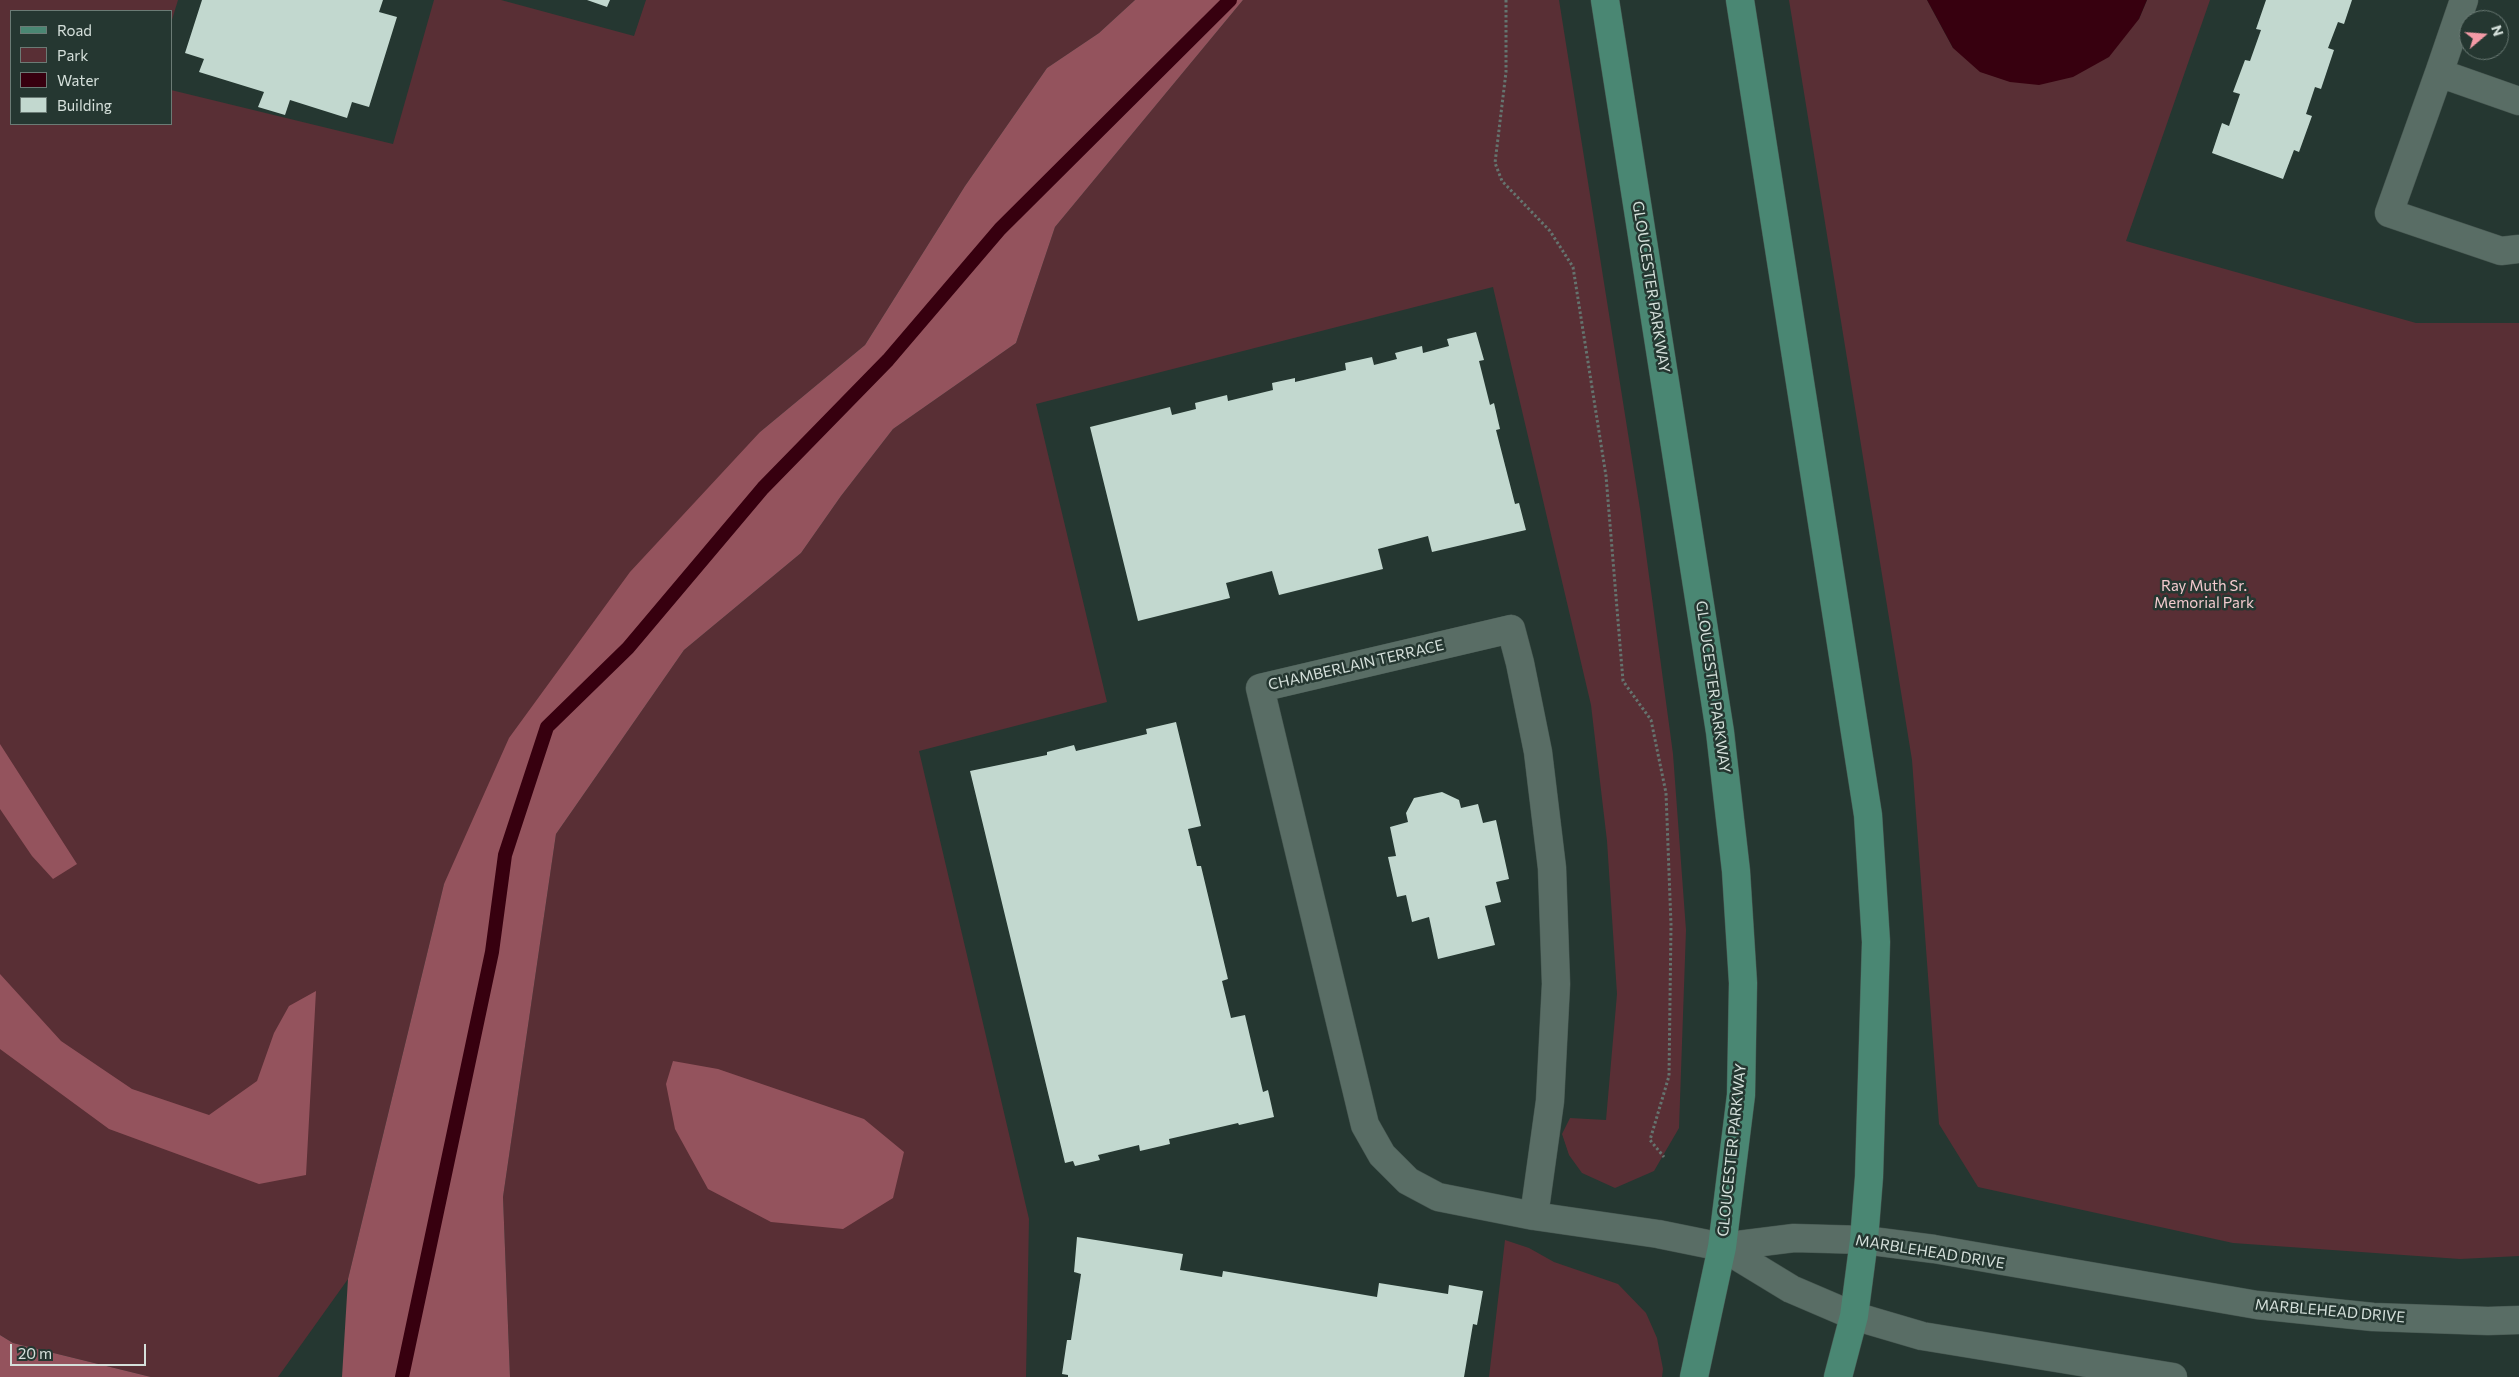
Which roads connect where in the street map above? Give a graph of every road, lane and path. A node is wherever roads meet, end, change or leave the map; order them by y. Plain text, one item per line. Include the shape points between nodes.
1 (1506, 0) edge
2 (1605, 0) edge
3 (1740, 0) edge
4 (2464, 0) edge
5 (2439, 73) junction
6 (2519, 101) edge
7 (2519, 249) edge
8 (1664, 1157) dead end
9 (1534, 1216) junction
10 (1864, 1240) junction
11 (1722, 1247) junction
12 (1854, 1316) junction
13 (2519, 1320) edge
14 (1694, 1377) edge
15 (1838, 1377) edge
16 (2173, 1377) edge

1 - 8 path via 1506,72 1495,163 1502,181 1550,231 1573,268 1606,476 1623,680 1651,720 1666,792 1671,925 1669,1076 1650,1140
2 - 11 main road, GLOUCESTER PARKWAY via 1717,712 1736,871 1743,983 1741,1095
3 - 10 main road via 1868,815 1876,942 1873,1081
4 - 5 street
5 - 6 street
5 - 7 street via 2389,213 2501,250
9 - 9 street, CHAMBERLAIN TERRACE via 1550,1100 1556,984 1552,878 1538,752 1511,628 1260,688 1365,1125 1382,1155 1408,1181 1438,1197
9 - 11 street, CHAMBERLAIN TERRACE
10 - 11 street, MARBLEHEAD DRIVE via 1794,1238
10 - 12 main road
10 - 13 street, MARBLEHEAD DRIVE via 2257,1305 2373,1317
11 - 12 street via 1791,1289
11 - 14 main road, GLOUCESTER PARKWAY
12 - 15 main road
12 - 16 street via 1922,1336

